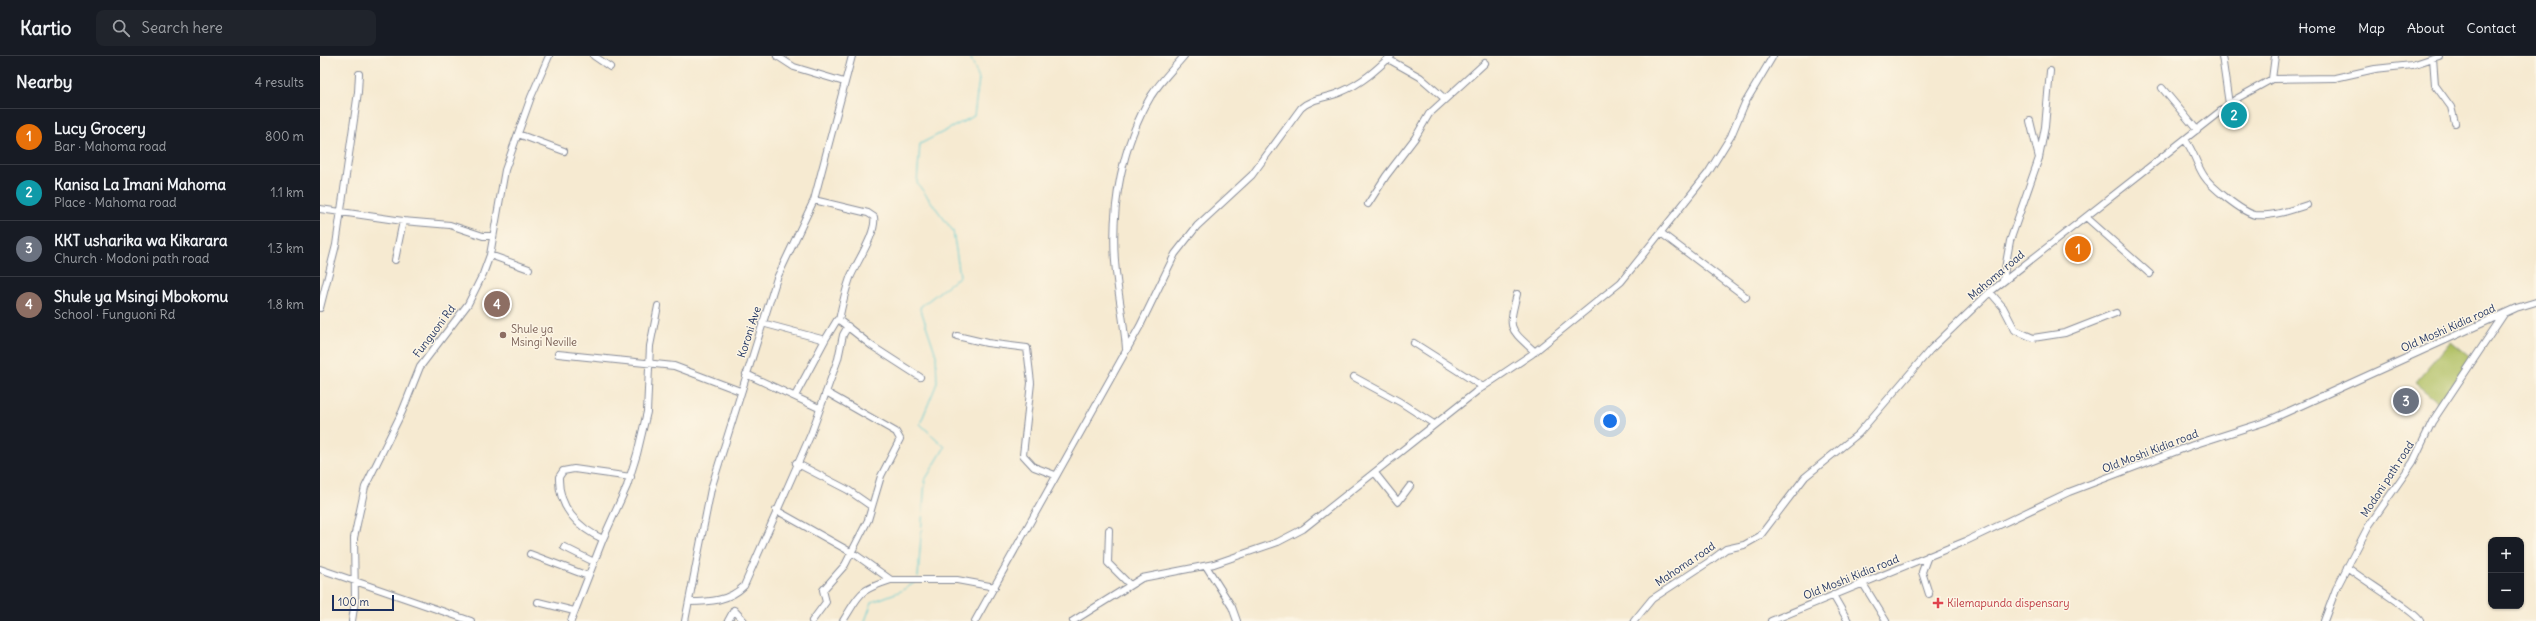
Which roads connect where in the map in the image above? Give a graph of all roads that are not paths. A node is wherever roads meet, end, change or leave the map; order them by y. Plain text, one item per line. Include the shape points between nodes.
1 (549, 56) edge
2 (594, 56) edge
3 (777, 56) edge
4 (852, 56) edge
5 (1184, 56) edge
6 (1772, 56) edge
7 (2222, 56) edge
8 (2275, 56) edge
9 (1390, 57) edge
10 (2436, 57) edge
11 (1485, 63) dead end
12 (610, 67) dead end
13 (2050, 71) dead end
14 (359, 74) dead end
15 (2272, 79) junction
16 (844, 82) junction
17 (2162, 88) dead end
18 (1444, 98) junction
19 (2229, 104) junction
20 (2030, 121) dead end
21 (2455, 123) dead end
22 (2197, 130) junction
23 (518, 134) junction
24 (2186, 140) junction
25 (564, 151) dead end
26 (2040, 158) junction
27 (814, 200) junction
28 (1368, 204) dead end
29 (2307, 205) dead end
30 (320, 209) edge
31 (341, 211) junction
32 (2086, 217) junction
33 (404, 221) junction
34 (1661, 234) junction
35 (492, 236) junction
36 (490, 254) junction
37 (395, 260) dead end
38 (529, 269) dead end
39 (2150, 274) dead end
40 (2003, 280) junction
41 (1990, 292) junction
42 (1517, 294) dead end
43 (321, 297) edge
44 (1746, 297) dead end
45 (2535, 301) edge
46 (658, 306) dead end
47 (320, 308) edge
48 (2116, 313) dead end
49 (2504, 314) junction
50 (839, 320) junction
51 (762, 323) junction
52 (848, 326) junction
53 (957, 336) dead end
54 (825, 340) junction
55 (1414, 343) dead end
56 (1126, 349) junction
57 (1535, 352) junction
58 (558, 354) dead end
59 (649, 363) junction
60 (746, 374) junction
61 (920, 377) dead end
62 (1354, 378) dead end
63 (1483, 386) junction
64 (740, 391) junction
65 (826, 392) junction
66 (795, 396) junction
67 (819, 408) junction
68 (1434, 424) junction
69 (796, 463) junction
70 (1375, 473) junction
71 (1055, 475) junction
72 (631, 476) junction
73 (1410, 486) dead end
74 (871, 506) junction
75 (776, 510) junction
76 (1109, 530) dead end
77 (603, 538) junction
78 (564, 547) dead end
79 (851, 552) junction
80 (530, 554) dead end
81 (1928, 556) junction
82 (594, 562) junction
83 (1206, 566) junction
84 (2347, 567) junction
85 (320, 570) edge
86 (588, 576) junction
87 (355, 580) junction
88 (891, 580) junction
89 (1862, 582) junction
90 (1130, 585) junction
91 (995, 587) junction
92 (1929, 594) dead end
93 (1833, 595) junction
94 (538, 602) dead end
95 (689, 602) junction
96 (574, 611) junction
97 (352, 621) edge
98 (471, 621) edge
99 (571, 621) edge
100 (685, 621) edge
101 (728, 621) edge
102 (744, 621) edge
103 (812, 621) edge
104 (842, 621) edge
105 (975, 621) edge
106 (1073, 621) edge
107 (1237, 621) edge
108 (1634, 621) edge
109 (1771, 621) edge
110 (1848, 621) edge
111 (1886, 621) edge
112 (2324, 621) edge
113 (2420, 621) edge

1 - 23 street, Funguoni Rd
2 - 12 street
3 - 16 street via 794,67
4 - 16 street, Koroni Ave
5 - 56 street via 1152,96 1142,114 1121,175 1114,237
6 - 34 street via 1745,103 1731,136 1708,173
7 - 19 street
8 - 15 street
9 - 18 street via 1420,77
9 - 56 street via 1359,84 1312,101 1301,108 1252,175 1197,226 1175,254
10 - 15 street, Mahoma road via 2412,65 2374,69 2335,78
10 - 21 street via 2435,85 2451,107
11 - 18 street
13 - 26 street
14 - 31 street
15 - 19 street, Mahoma road
16 - 27 street, Koroni Ave
17 - 22 street
18 - 28 street via 1429,114
19 - 22 street, Mahoma road
20 - 26 street
22 - 24 street, Mahoma road
23 - 25 street
23 - 35 street, Funguoni Rd via 504,170
24 - 29 street via 2206,178 2220,193 2248,211 2262,215
24 - 32 street, Mahoma road
26 - 40 street via 2010,241
27 - 50 street via 868,213 874,218 865,250 855,267 843,298
27 - 51 street, Koroni Ave via 777,278
30 - 31 street
31 - 33 street
31 - 43 street via 333,257
32 - 39 street
32 - 40 street, Mahoma road
33 - 35 street via 458,226 483,236
33 - 37 street
34 - 44 street
34 - 57 street via 1621,282
35 - 36 street, Funguoni Rd
36 - 38 street
36 - 87 street, Funguoni Rd via 468,304 420,367 402,412 369,475 354,538
40 - 41 street, Mahoma road
41 - 48 street via 2003,307 2015,330 2033,338 2065,333
41 - 108 street, Mahoma road via 1930,350 1858,434 1805,476 1760,536 1744,545 1726,549 1652,599
42 - 57 street via 1510,322 1511,328
43 - 47 street
45 - 49 street, Old Moshi Kidia road
46 - 59 street
49 - 81 street, Old Moshi Kidia road via 2265,422 2193,445 2069,492 1966,541
49 - 84 street, Modoni path road via 2432,422 2413,462 2368,527
50 - 52 street
50 - 54 street
51 - 54 street
51 - 60 street, Koroni Ave
52 - 61 street via 872,346
52 - 65 street via 841,338 838,359
53 - 71 street via 1027,348 1031,383 1023,455 1034,467
54 - 66 street
55 - 63 street
56 - 71 street
57 - 63 street
58 - 59 street
59 - 64 street via 684,369
59 - 72 street via 647,412
60 - 64 street, Koroni Ave
60 - 66 street
62 - 68 street via 1400,402
63 - 68 street
64 - 95 street, Koroni Ave via 705,512
65 - 67 street
65 - 74 street via 854,406 900,436 900,443 881,476
66 - 67 street
67 - 69 street via 811,434
68 - 70 street
69 - 74 street via 848,490
69 - 75 street
70 - 73 street via 1398,502
70 - 83 street via 1303,529 1278,542
71 - 91 street
72 - 77 street
72 - 77 street via 574,469 563,471 559,477 563,497 574,520 583,528
74 - 79 street via 870,517
75 - 79 street
75 - 95 street via 744,586 727,598
76 - 90 street via 1108,563
77 - 82 street
78 - 82 street
79 - 88 street
79 - 103 street via 838,574 823,590 826,602
80 - 86 street
81 - 89 street, Old Moshi Kidia road
81 - 92 street via 1922,572
82 - 86 street
83 - 90 street via 1150,576
83 - 107 street via 1232,607
84 - 112 street, Modoni path road
84 - 113 street via 2412,612
85 - 87 street
86 - 96 street
87 - 97 street, Funguoni Rd
87 - 98 street
88 - 91 street via 957,580
88 - 104 street via 867,588 859,594
89 - 93 street, Old Moshi Kidia road
89 - 111 street
90 - 106 street
91 - 105 street
93 - 109 street, Old Moshi Kidia road
93 - 110 street
94 - 96 street
95 - 100 street, Koroni Ave
96 - 99 street
101 - 102 street via 734,610

